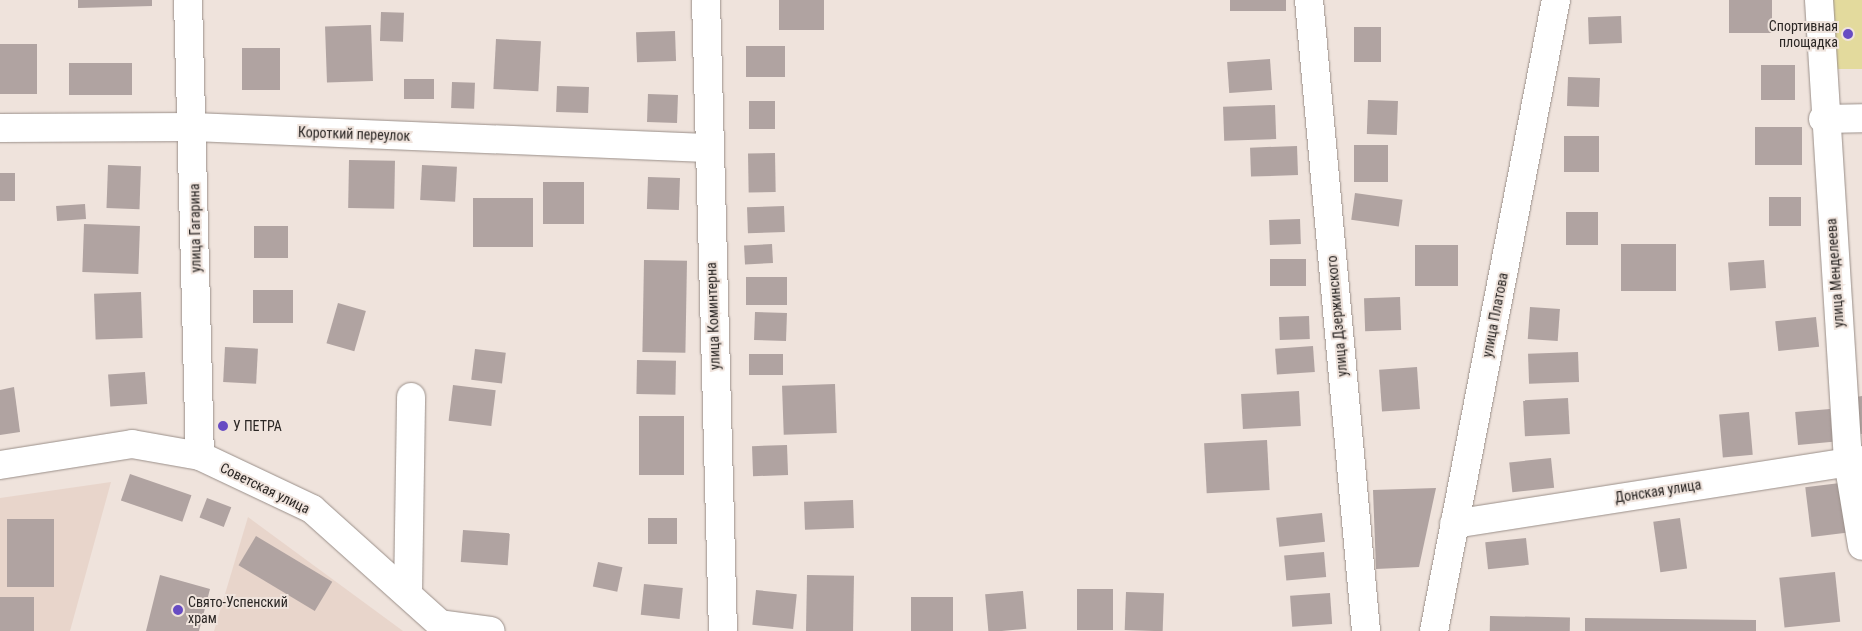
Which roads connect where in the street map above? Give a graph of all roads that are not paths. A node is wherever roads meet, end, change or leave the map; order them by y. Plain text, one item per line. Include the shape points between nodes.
1 (188, 0) edge
2 (706, 0) edge
3 (1309, 0) edge
4 (1556, 0) edge
5 (1819, 0) edge
6 (1862, 118) edge
7 (1823, 119) junction
8 (193, 127) junction
9 (0, 128) edge
10 (707, 148) junction
11 (411, 397) dead end
12 (200, 456) junction
13 (1855, 461) edge
14 (0, 465) edge
15 (1454, 524) junction
16 (1862, 546) edge
17 (408, 594) junction
18 (440, 628) edge
19 (491, 631) edge
20 (723, 631) edge
21 (1366, 631) edge
22 (1434, 631) edge

1 - 8 street, улица Гагарина
2 - 10 street, улица Коминтерна
3 - 21 street, улица Дзержинского
4 - 15 street, улица Платова
5 - 7 street, улица Менделеева
6 - 7 street
7 - 13 street, улица Менделеева
8 - 9 street, Короткий переулок
8 - 10 street, Короткий переулок
8 - 12 street, улица Гагарина
10 - 20 street, улица Коминтерна
11 - 17 street
12 - 14 street, Советская улица via 132,444
12 - 17 street, Советская улица via 312,509
13 - 15 street, Донская улица
13 - 16 street, улица Менделеева
15 - 22 street, улица Платова
17 - 18 street, Советская улица
18 - 19 street, Советская улица

